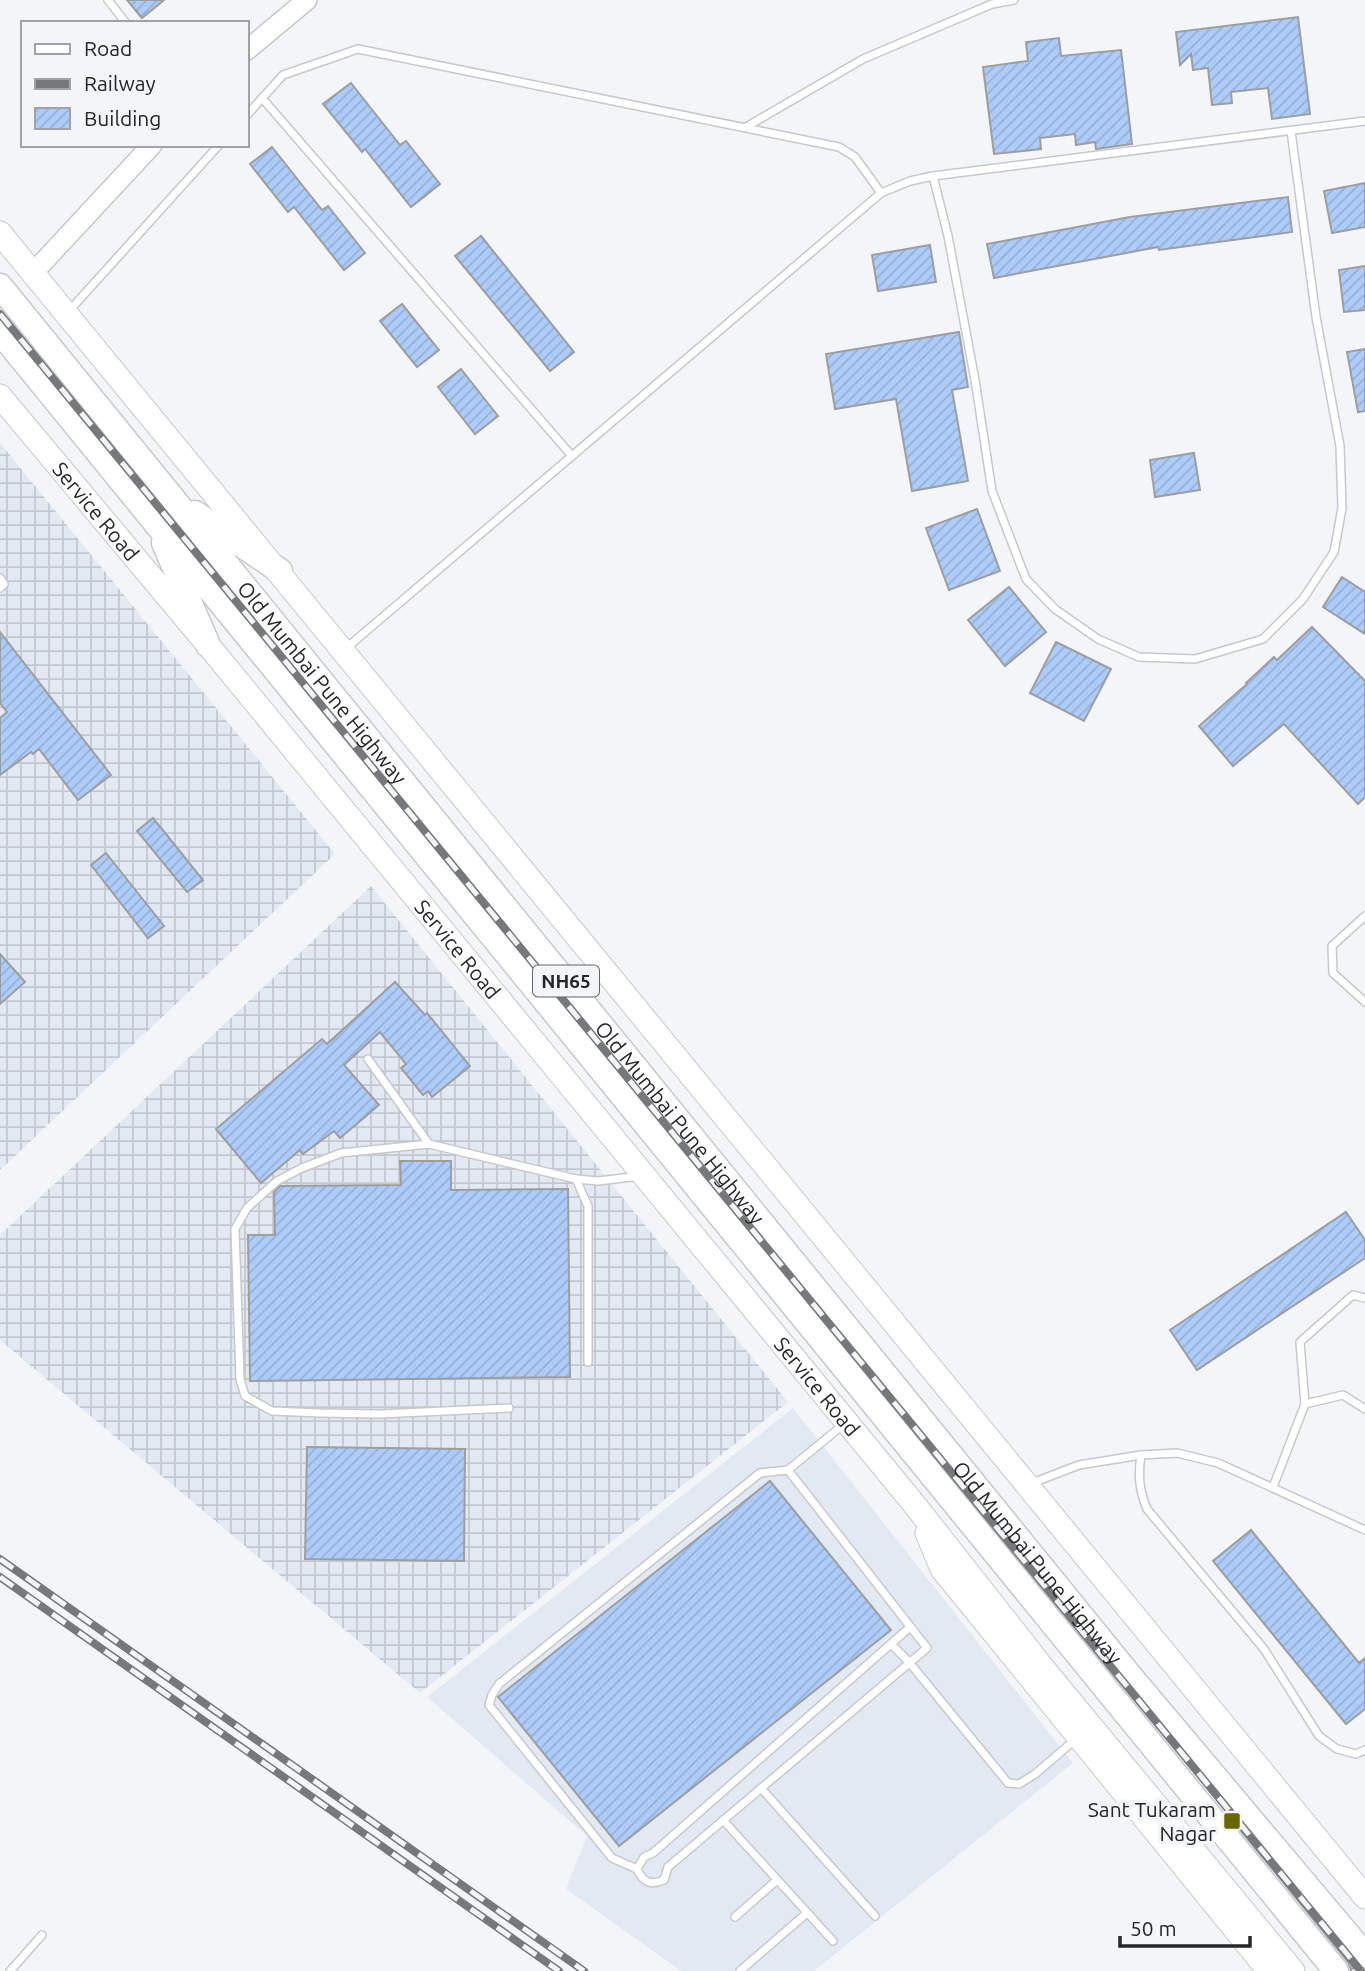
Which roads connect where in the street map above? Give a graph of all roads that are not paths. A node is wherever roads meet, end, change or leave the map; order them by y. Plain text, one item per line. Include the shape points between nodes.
1 (108, 0) edge
2 (307, 0) edge
3 (1014, 0) edge
4 (124, 21) edge
5 (248, 49) edge
6 (262, 98) junction
7 (248, 114) edge
8 (1365, 121) edge
9 (746, 127) junction
10 (1291, 131) junction
11 (150, 147) edge
12 (217, 147) edge
13 (933, 176) junction
14 (881, 193) junction
15 (0, 233) edge
16 (33, 273) junction
17 (0, 286) edge
18 (66, 314) junction
19 (0, 332) edge
20 (0, 396) edge
21 (571, 455) junction
22 (172, 496) junction
23 (152, 516) junction
24 (279, 571) junction
25 (0, 579) edge
26 (0, 588) edge
27 (208, 645) junction
28 (344, 650) junction
29 (1365, 916) edge
30 (1365, 1002) edge
31 (368, 1059) dead end
32 (429, 1144) junction
33 (644, 1175) junction
34 (576, 1179) junction
35 (1365, 1298) edge
36 (589, 1362) dead end
37 (1305, 1404) junction
38 (509, 1408) dead end
39 (1365, 1409) edge
40 (847, 1422) junction
41 (1140, 1455) junction
42 (788, 1470) junction
43 (1026, 1485) junction
44 (1273, 1487) junction
45 (914, 1504) junction
46 (1365, 1530) edge
47 (909, 1628) junction
48 (891, 1644) junction
49 (909, 1662) junction
50 (1079, 1737) junction
51 (1365, 1750) edge
52 (761, 1788) junction
53 (723, 1821) junction
54 (637, 1869) junction
55 (777, 1881) junction
56 (1365, 1897) edge
57 (807, 1913) junction
58 (874, 1916) dead end
59 (735, 1917) dead end
60 (42, 1935) dead end
61 (833, 1941) dead end
62 (1365, 1955) edge
63 (10, 1971) edge
64 (740, 1971) edge
65 (1269, 1971) edge
66 (1293, 1971) edge
67 (1336, 1971) edge

1 - 4 lane
2 - 5 street
3 - 9 lane via 992,4 863,59
6 - 7 lane
6 - 9 lane via 283,75 358,49
6 - 21 lane
8 - 10 lane
9 - 14 lane via 839,147 855,158
10 - 13 lane
10 - 13 lane via 1316,317 1340,446 1342,508 1334,552 1303,599 1263,639 1195,659 1139,657 1098,639 1055,609 1026,579 992,491 975,380
11 - 16 street
12 - 18 lane
13 - 14 lane
14 - 21 lane
15 - 16 main road
16 - 18 main road
17 - 22 highway, Old Mumbai Pune Highway / NH65
18 - 24 main road
19 - 23 highway, Old Mumbai Pune Highway / NH65
20 - 27 main road, Service Road
21 - 28 lane
22 - 24 highway
22 - 62 highway, Old Mumbai Pune Highway / NH65 via 1131,1677
23 - 27 highway
23 - 67 highway, Old Mumbai Pune Highway / NH65
24 - 28 main road
25 - 26 lane via 4,584
27 - 33 main road, Service Road
28 - 43 main road
29 - 30 lane via 1332,946 1333,973
31 - 32 lane
32 - 34 lane
32 - 38 lane via 326,1158 276,1181 247,1208 235,1229 240,1379 245,1396 272,1411 308,1413
33 - 34 lane
33 - 40 main road, Service Road
34 - 36 lane via 589,1206
35 - 37 lane via 1353,1295 1300,1342
37 - 39 lane via 1343,1395
37 - 44 lane
40 - 42 lane
40 - 45 main road, Service Road
41 - 43 lane via 1079,1465
41 - 44 lane via 1187,1455
41 - 51 lane via 1139,1491 1147,1508 1264,1649 1319,1737 1337,1749 1356,1754
42 - 47 lane
42 - 54 lane via 760,1473 499,1684 492,1695 489,1705 612,1858
43 - 56 main road
44 - 46 lane
45 - 50 main road via 942,1569
45 - 66 main road
47 - 48 lane
47 - 49 lane via 926,1648
48 - 49 lane
48 - 54 lane via 644,1857
49 - 50 lane via 1008,1783 1019,1784 1035,1774
49 - 52 lane
50 - 65 main road
52 - 53 lane
52 - 58 lane
53 - 54 lane via 668,1867 664,1880 646,1882
53 - 55 lane
55 - 57 lane
55 - 59 lane
57 - 61 lane
57 - 64 lane
60 - 63 lane

